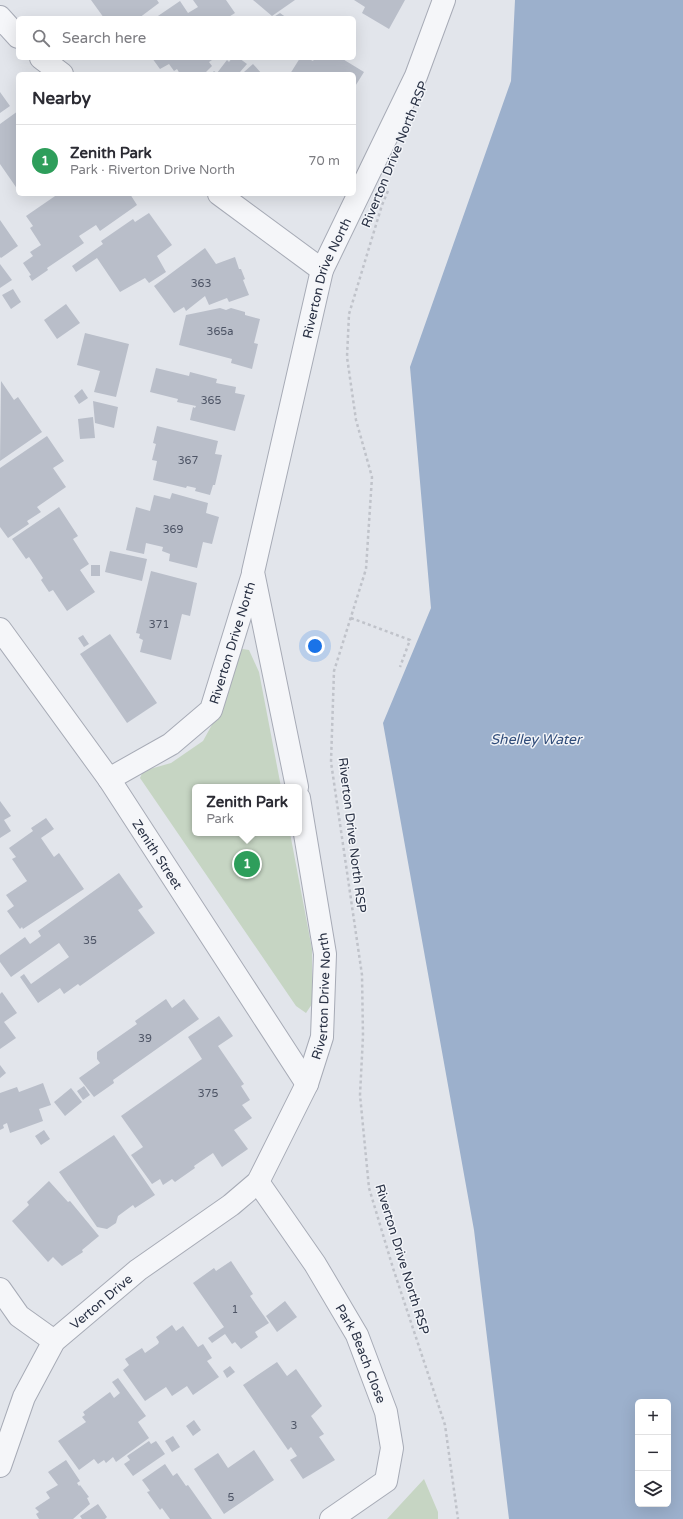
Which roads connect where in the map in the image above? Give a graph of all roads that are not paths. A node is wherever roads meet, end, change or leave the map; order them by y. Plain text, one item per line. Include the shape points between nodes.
1 (444, 0) edge
2 (0, 17) edge
3 (16, 35) edge
4 (44, 60) edge
5 (59, 72) edge
6 (222, 196) edge
7 (322, 270) junction
8 (254, 572) junction
9 (0, 630) edge
10 (109, 779) junction
11 (296, 784) edge
12 (302, 816) edge
13 (307, 1084) junction
14 (258, 1182) junction
15 (0, 1289) edge
16 (54, 1341) junction
17 (0, 1466) edge
18 (331, 1519) edge

1 - 7 street, Riverton Drive North via 416,76
2 - 3 street
4 - 5 street
6 - 7 street
7 - 8 street, Riverton Drive North
8 - 10 street, Riverton Drive North via 211,710 171,744
8 - 11 street, Riverton Drive North
9 - 10 street, Zenith Street
10 - 13 street, Zenith Street
12 - 13 street, Riverton Drive North via 325,954 322,1037
13 - 14 street, Riverton Drive North
14 - 16 street, Verton Drive via 231,1205 138,1270
14 - 18 street, Park Beach Close via 315,1264 357,1335 386,1412 392,1448 386,1481
15 - 16 street via 19,1316
16 - 17 street, Verton Drive via 24,1397

